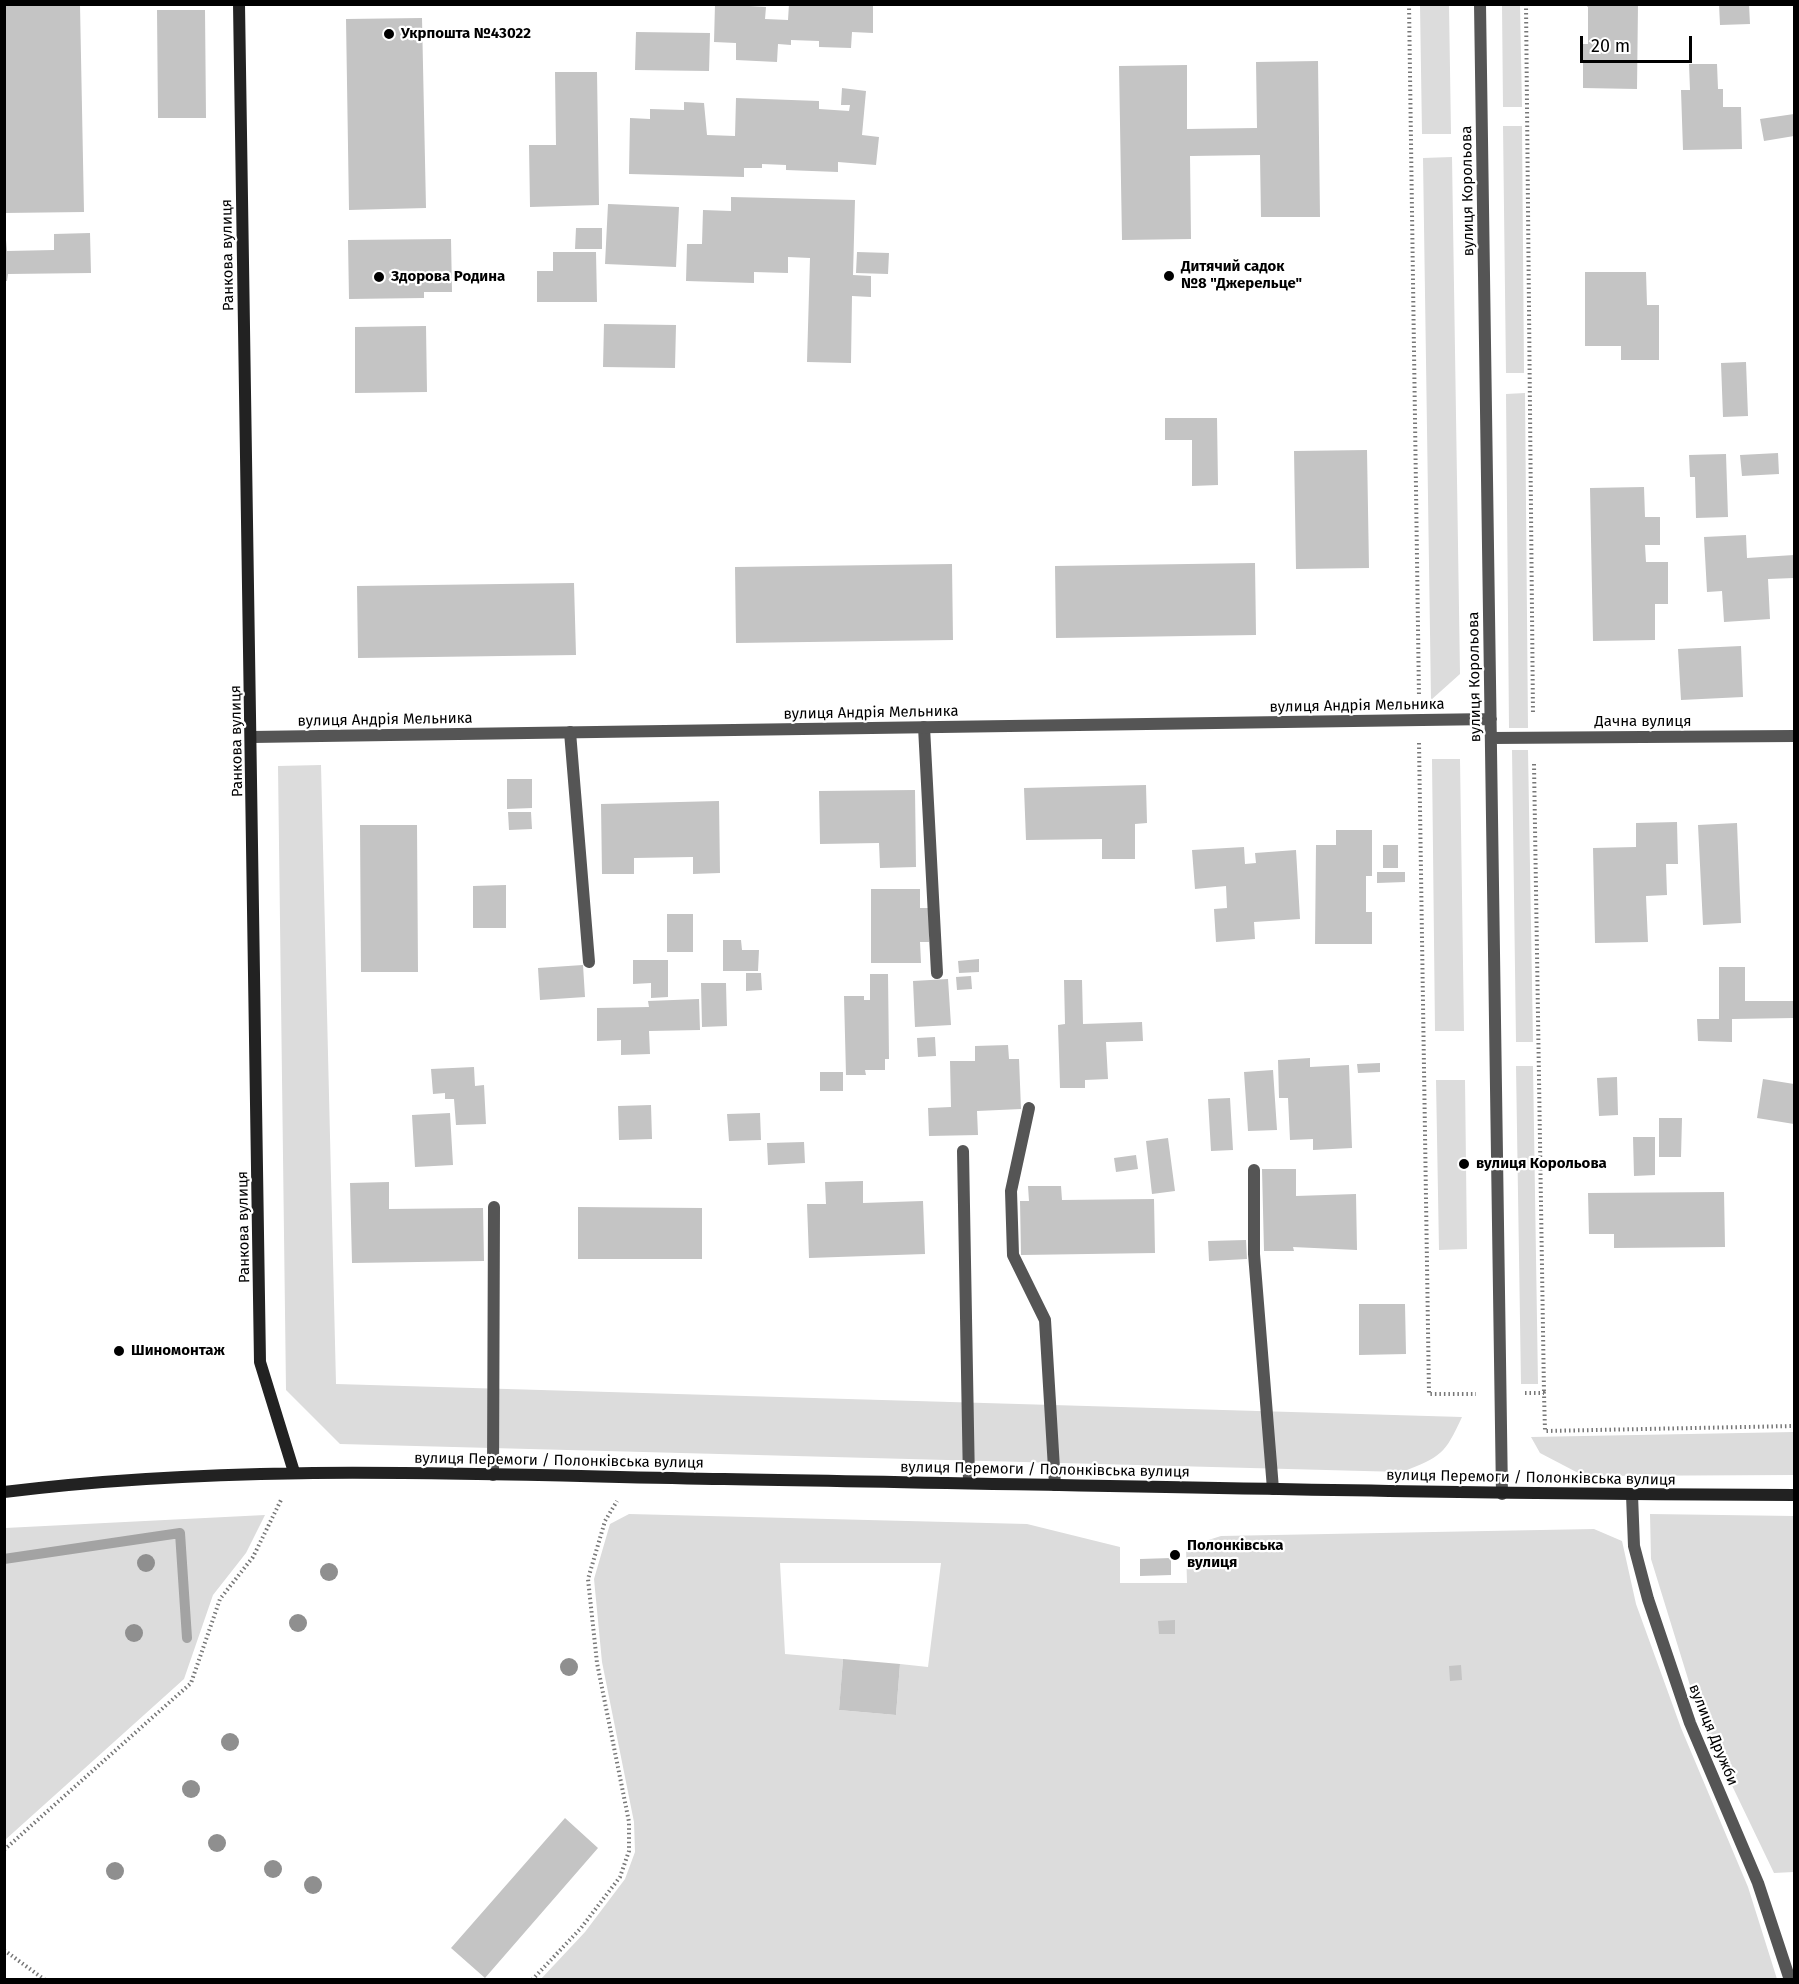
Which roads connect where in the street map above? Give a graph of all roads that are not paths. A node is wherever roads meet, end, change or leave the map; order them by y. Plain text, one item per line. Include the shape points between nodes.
1 (239, 4) edge
2 (1480, 4) edge
3 (1491, 719) junction
4 (924, 727) junction
5 (570, 732) junction
6 (1794, 735) edge
7 (252, 737) junction
8 (1491, 738) junction
9 (589, 962) dead end
10 (937, 973) dead end
11 (1029, 1108) dead end
12 (963, 1151) dead end
13 (1254, 1170) dead end
14 (494, 1207) dead end
15 (294, 1472) junction
16 (493, 1475) junction
17 (969, 1484) junction
18 (1055, 1485) junction
19 (1273, 1489) junction
20 (4, 1492) edge
21 (1502, 1494) junction
22 (1632, 1495) junction
23 (1794, 1496) edge
24 (1790, 1980) edge

1 - 7 main road, Ранкова вулиця
2 - 3 street, вулиця Корольова
3 - 4 street, вулиця Андрія Мельника
3 - 8 street, вулиця Корольова
4 - 5 street, вулиця Андрія Мельника
4 - 10 street
5 - 7 street, вулиця Андрія Мельника
5 - 9 street
6 - 8 street, Дачна вулиця
7 - 15 main road, Ранкова вулиця via 260,1362
8 - 21 street, вулиця Корольова
11 - 18 street via 1011,1191 1013,1255 1045,1320
12 - 17 street
13 - 19 street via 1254,1254
14 - 16 street
15 - 16 main road, вулиця Перемоги / Полонківська вулиця
15 - 20 main road, вулиця Перемоги / Полонківська вулиця via 79,1483
16 - 17 main road, вулиця Перемоги / Полонківська вулиця
17 - 18 main road, вулиця Перемоги / Полонківська вулиця
18 - 19 main road, вулиця Перемоги / Полонківська вулиця
19 - 21 main road, вулиця Перемоги / Полонківська вулиця
21 - 22 main road, вулиця Перемоги / Полонківська вулиця
22 - 23 main road, вулиця Перемоги / Полонківська вулиця
22 - 24 street, вулиця Дружби via 1634,1546 1648,1599 1690,1723 1758,1883

